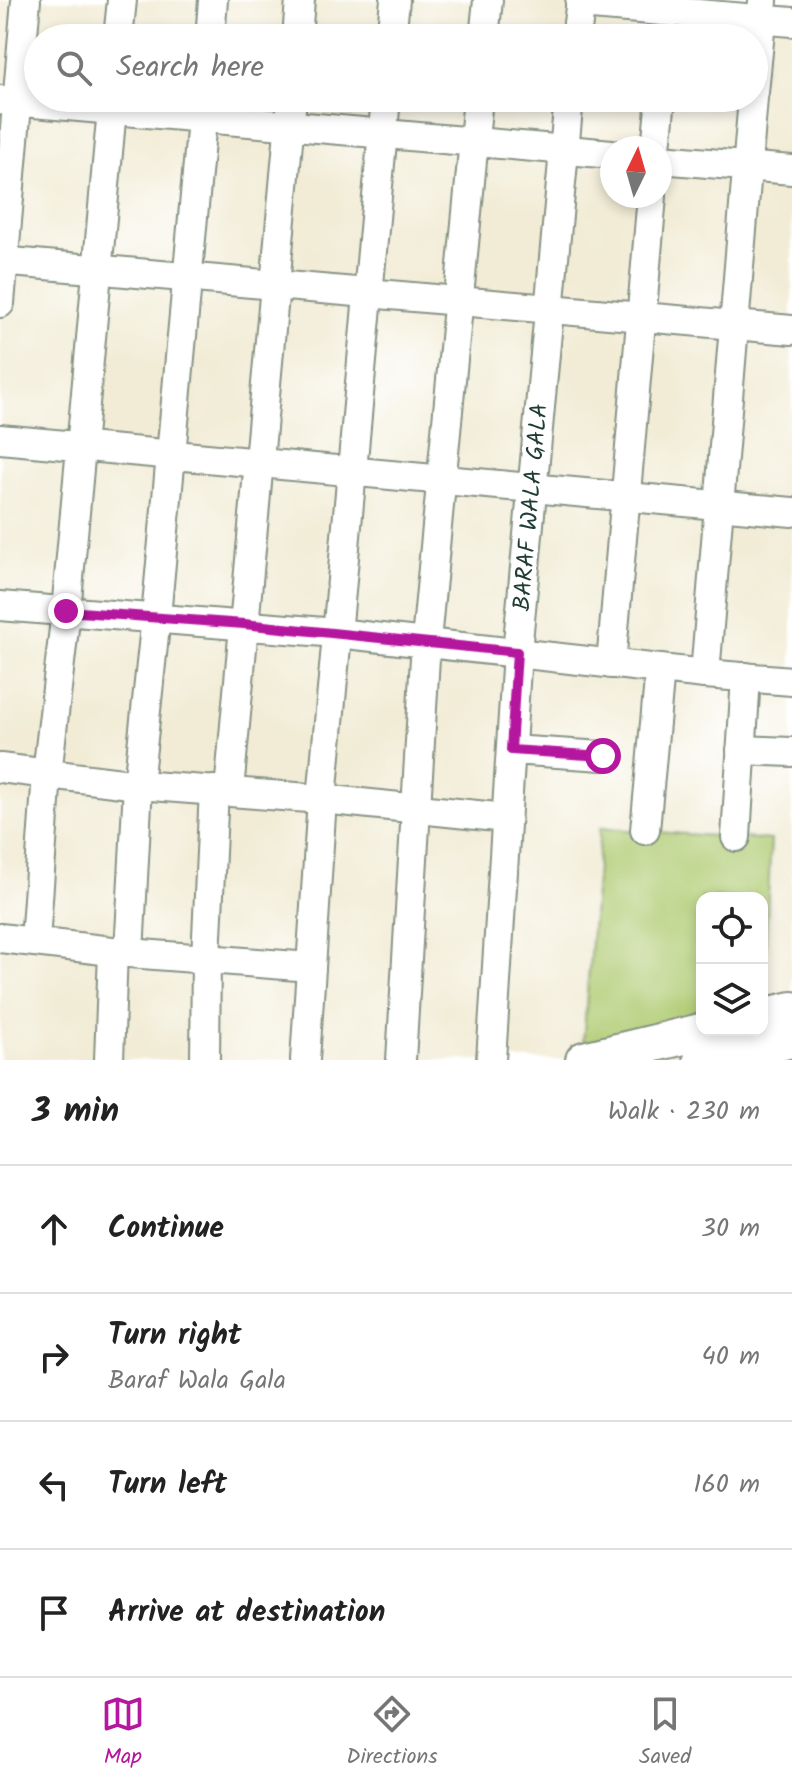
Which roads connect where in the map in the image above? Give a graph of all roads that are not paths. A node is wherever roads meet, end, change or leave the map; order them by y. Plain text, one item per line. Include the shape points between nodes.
1 (26, 0) edge
2 (122, 0) edge
3 (213, 0) edge
4 (300, 0) edge
5 (395, 0) edge
6 (488, 0) edge
7 (580, 2) edge
8 (762, 10) edge
9 (669, 16) edge
10 (792, 22) edge
11 (119, 24) edge
12 (211, 24) edge
13 (298, 24) edge
14 (392, 24) edge
15 (485, 24) edge
16 (578, 24) edge
17 (9, 100) edge
18 (111, 112) edge
19 (203, 112) edge
20 (291, 112) edge
21 (384, 112) edge
22 (476, 112) edge
23 (567, 112) edge
24 (660, 112) edge
25 (752, 112) edge
26 (382, 133) junction
27 (657, 136) edge
28 (473, 142) junction
29 (563, 150) junction
30 (600, 153) edge
31 (672, 160) edge
32 (746, 166) junction
33 (792, 170) edge
34 (651, 208) edge
35 (2, 261) edge
36 (97, 270) junction
37 (187, 277) junction
38 (275, 285) junction
39 (368, 293) junction
40 (458, 301) junction
41 (0, 303) edge
42 (548, 309) junction
43 (641, 317) junction
44 (733, 325) junction
45 (792, 330) edge
46 (0, 439) edge
47 (80, 446) junction
48 (172, 455) junction
49 (260, 462) junction
50 (352, 470) junction
51 (441, 480) junction
52 (532, 489) junction
53 (625, 497) junction
54 (718, 507) junction
55 (792, 512) edge
56 (0, 606) edge
57 (66, 611) junction
58 (156, 617) junction
59 (244, 624) junction
60 (337, 633) junction
61 (426, 641) junction
62 (517, 652) junction
63 (611, 664) junction
64 (660, 669) junction
65 (705, 674) junction
66 (746, 677) junction
67 (792, 681) edge
68 (511, 750) junction
69 (741, 750) junction
70 (792, 752) edge
71 (603, 756) dead end
72 (0, 768) edge
73 (47, 774) junction
74 (138, 785) junction
75 (221, 791) junction
76 (322, 799) junction
77 (416, 810) junction
78 (506, 818) junction
79 (645, 830) dead end
80 (736, 837) dead end
81 (0, 938) edge
82 (35, 941) junction
83 (121, 952) junction
84 (206, 957) junction
85 (311, 967) junction
86 (792, 1010) edge
87 (768, 1016) edge
88 (696, 1033) edge
89 (792, 1039) edge
90 (109, 1060) edge
91 (205, 1060) edge
92 (305, 1060) edge
93 (401, 1060) edge
94 (491, 1060) edge
95 (584, 1060) edge
96 (702, 1060) edge

1 - 17 street
2 - 11 street
3 - 12 street
4 - 13 street
5 - 14 street
6 - 15 street
7 - 9 street
7 - 16 street
8 - 9 street
8 - 10 street
17 - 35 street
18 - 36 street
19 - 37 street
20 - 26 street
20 - 38 street
21 - 26 street
22 - 28 street
23 - 29 street, BARAF WALA GALA
24 - 27 street
25 - 32 street
26 - 28 street
26 - 39 street
28 - 29 street
28 - 40 street
29 - 30 street
29 - 42 street, BARAF WALA GALA
31 - 32 street
32 - 33 street
32 - 44 street
34 - 43 street
35 - 36 street
35 - 41 street
36 - 37 street
36 - 47 street
37 - 38 street
37 - 48 street
38 - 39 street
38 - 49 street
39 - 40 street
39 - 50 street
40 - 42 street
40 - 51 street
42 - 43 street
42 - 52 street, BARAF WALA GALA
43 - 44 street
43 - 53 street
44 - 45 street
44 - 54 street
46 - 47 street
47 - 48 street
47 - 57 street
48 - 49 street
48 - 58 street
49 - 50 street
49 - 59 street
50 - 51 street
50 - 60 street
51 - 52 street
51 - 61 street
52 - 53 street
52 - 62 street, BARAF WALA GALA
53 - 54 street
53 - 63 street
54 - 55 street
54 - 65 street
56 - 57 street
57 - 58 street
57 - 73 street
58 - 59 street
58 - 74 street
59 - 60 street
59 - 75 street
60 - 61 street
60 - 76 street
61 - 62 street
61 - 77 street
62 - 63 street
62 - 68 street, BARAF WALA GALA
63 - 64 street
64 - 65 street
64 - 79 street
65 - 66 street
66 - 67 street
66 - 69 street
68 - 71 street
68 - 78 street, BARAF WALA GALA
69 - 70 street
69 - 80 street
72 - 73 street
73 - 74 street
73 - 82 street
74 - 75 street
74 - 83 street
75 - 76 street
75 - 84 street
76 - 77 street
76 - 85 street
77 - 78 street
77 - 93 street
78 - 94 street, BARAF WALA GALA
81 - 82 street
82 - 83 street
83 - 84 street
83 - 90 street
84 - 85 street
84 - 91 street
85 - 92 street
86 - 87 main road
88 - 95 main road
89 - 96 main road

